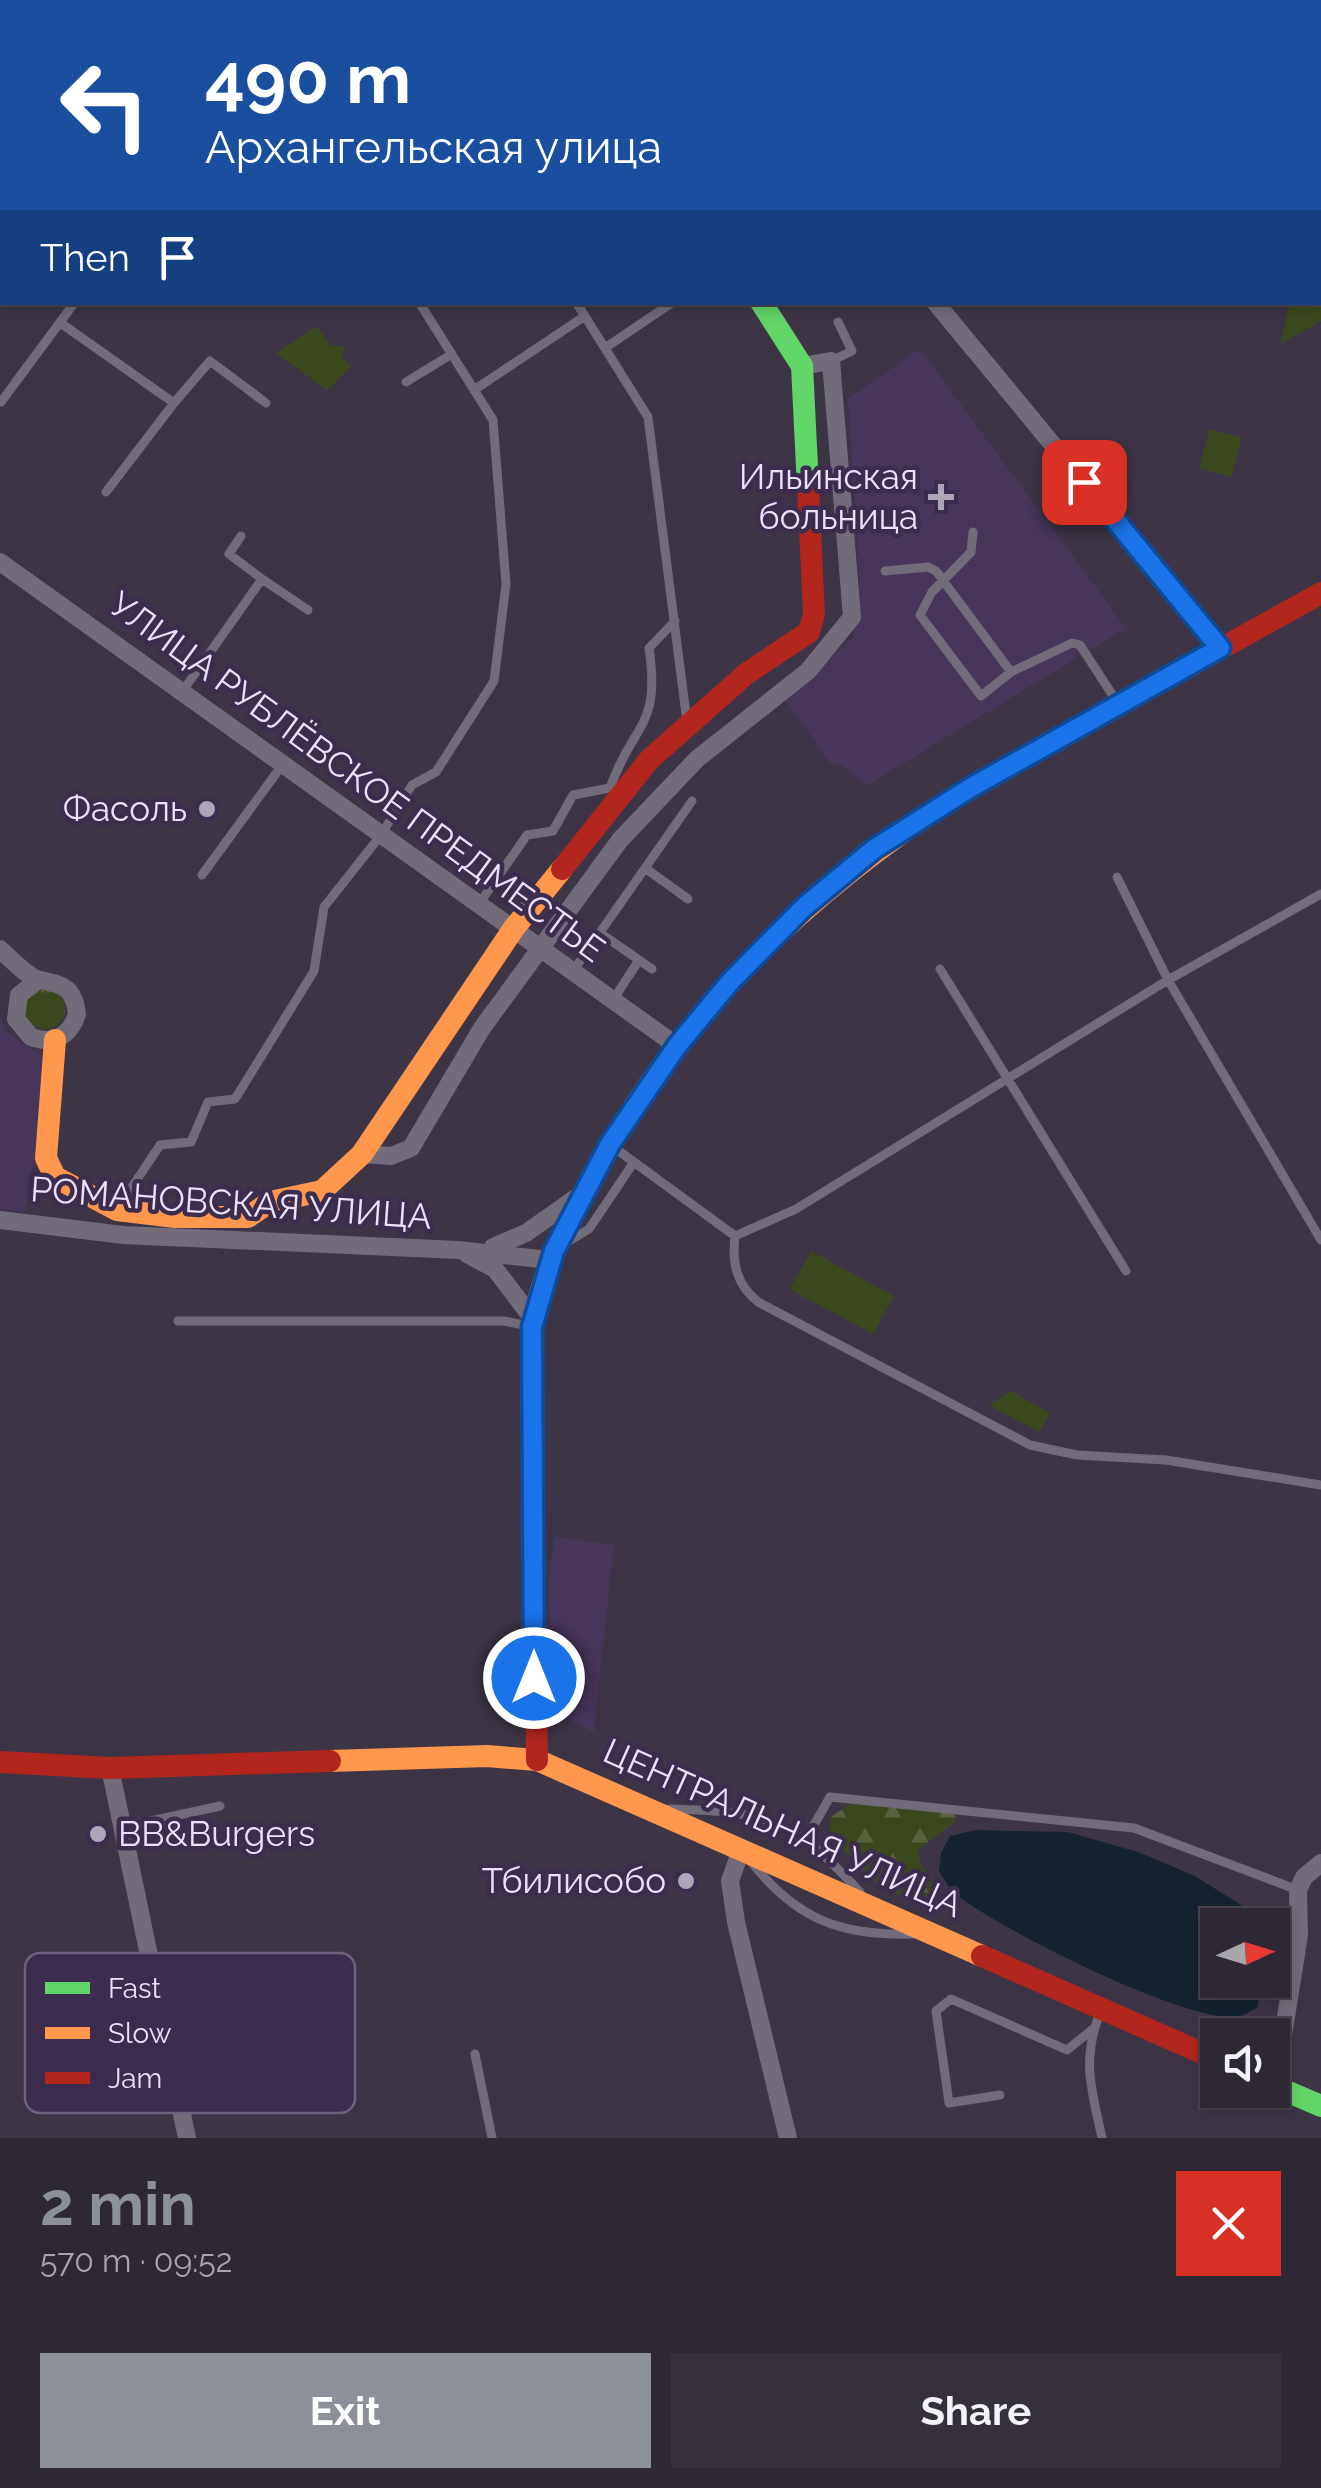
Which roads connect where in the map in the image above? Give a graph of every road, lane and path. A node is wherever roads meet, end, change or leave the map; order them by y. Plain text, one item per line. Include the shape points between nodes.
1 (73, 305) edge
2 (421, 305) edge
3 (578, 305) edge
4 (669, 305) edge
5 (763, 305) edge
6 (937, 305) edge
7 (584, 316) junction
8 (838, 322) dead end
9 (62, 324) junction
10 (605, 348) junction
11 (452, 354) junction
12 (831, 361) junction
13 (802, 366) junction
14 (406, 382) dead end
15 (474, 390) junction
16 (1, 402) edge
17 (174, 403) junction
18 (266, 403) dead end
19 (106, 492) dead end
20 (973, 532) dead end
21 (241, 536) dead end
22 (0, 562) edge
23 (885, 571) dead end
24 (262, 579) junction
25 (943, 579) junction
26 (1321, 593) edge
27 (308, 610) dead end
28 (676, 620) junction
29 (809, 632) junction
30 (831, 644) junction
31 (1220, 648) junction
32 (1011, 672) junction
33 (182, 692) junction
34 (1119, 704) junction
35 (687, 725) junction
36 (282, 764) junction
37 (614, 792) junction
38 (692, 801) dead end
39 (381, 834) junction
40 (646, 868) junction
41 (202, 875) dead end
42 (1116, 877) dead end
43 (1321, 894) edge
44 (688, 899) dead end
45 (480, 904) junction
46 (514, 928) junction
47 (600, 934) junction
48 (538, 946) junction
49 (0, 949) edge
50 (638, 960) junction
51 (652, 969) dead end
52 (940, 970) dead end
53 (573, 971) junction
54 (38, 980) junction
55 (1168, 980) junction
56 (613, 1000) junction
57 (55, 1040) junction
58 (677, 1046) junction
59 (1008, 1079) junction
60 (610, 1144) junction
61 (362, 1154) junction
62 (634, 1162) junction
63 (580, 1196) junction
64 (117, 1210) junction
65 (0, 1220) edge
66 (735, 1236) junction
67 (1321, 1240) edge
68 (458, 1250) junction
69 (552, 1256) junction
70 (1126, 1271) dead end
71 (178, 1321) dead end
72 (532, 1323) junction
73 (1321, 1485) edge
74 (537, 1760) junction
75 (0, 1762) edge
76 (110, 1768) junction
77 (220, 1806) dead end
78 (646, 1808) junction
79 (123, 1827) junction
80 (808, 1838) junction
81 (741, 1850) junction
82 (1321, 1863) edge
83 (1298, 1890) junction
84 (876, 1909) junction
85 (932, 1933) junction
86 (149, 1953) edge
87 (1097, 2018) junction
88 (1285, 2018) edge
89 (475, 2054) dead end
90 (1200, 2054) edge
91 (1290, 2093) edge
92 (1000, 2095) dead end
93 (1321, 2106) edge
94 (183, 2113) edge
95 (188, 2138) edge
96 (492, 2138) edge
97 (788, 2138) edge
98 (1102, 2138) edge

1 - 9 lane
2 - 11 lane
3 - 7 lane
4 - 10 lane
5 - 13 street
6 - 31 street
7 - 10 lane
7 - 15 lane
8 - 12 lane via 852,351
9 - 16 lane
9 - 17 lane
10 - 28 lane via 648,416
11 - 14 lane
11 - 15 lane
12 - 13 street
12 - 30 street via 852,616
13 - 29 street via 814,614
15 - 39 lane via 493,420 506,584 494,681 436,772 412,785
17 - 18 lane via 210,361
17 - 19 lane
20 - 25 lane via 972,552
21 - 24 lane via 229,554
22 - 33 street, УЛИЦА РУБЛЁВСКОЕ ПРЕДМЕСТЬЕ
23 - 25 lane via 928,567
24 - 27 lane
24 - 33 lane
25 - 32 lane
25 - 32 lane via 920,614 981,696
26 - 31 street
28 - 35 lane
28 - 37 lane via 650,648 656,689 650,716 618,766
29 - 30 street
29 - 35 street
30 - 48 street via 808,671 697,759 620,840
31 - 34 street
32 - 34 lane via 1080,645
33 - 36 street, УЛИЦА РУБЛЁВСКОЕ ПРЕДМЕСТЬЕ
34 - 58 street via 874,849 750,961
35 - 37 street
36 - 39 street, УЛИЦА РУБЛЁВСКОЕ ПРЕДМЕСТЬЕ
36 - 41 lane
37 - 45 lane via 573,795 552,830 527,835
37 - 46 street
38 - 40 lane
39 - 45 street, УЛИЦА РУБЛЁВСКОЕ ПРЕДМЕСТЬЕ
39 - 64 lane via 324,907 314,971 234,1099 208,1102 191,1142 160,1146
40 - 44 lane
40 - 47 lane
42 - 55 lane
43 - 55 lane
45 - 46 street, УЛИЦА РУБЛЁВСКОЕ ПРЕДМЕСТЬЕ
46 - 48 street, УЛИЦА РУБЛЁВСКОЕ ПРЕДМЕСТЬЕ
46 - 61 street
47 - 50 lane
47 - 53 lane
48 - 53 street, УЛИЦА РУБЛЁВСКОЕ ПРЕДМЕСТЬЕ
48 - 61 street via 412,1148 391,1156
49 - 54 street
50 - 51 lane
50 - 56 lane
52 - 59 lane
53 - 56 street, УЛИЦА РУБЛЁВСКОЕ ПРЕДМЕСТЬЕ
54 - 57 street via 61,983 76,1002 73,1025
54 - 57 street via 19,995 16,1019 31,1037
55 - 59 lane
55 - 67 lane
56 - 58 street, УЛИЦА РУБЛЁВСКОЕ ПРЕДМЕСТЬЕ
57 - 64 street via 46,1158 55,1177
58 - 60 street
59 - 66 lane via 796,1209
59 - 70 lane
60 - 62 lane
60 - 63 street
61 - 64 street via 322,1191 270,1202 248,1217
62 - 66 lane
62 - 69 lane via 589,1228
63 - 68 street, РОМАНОВСКАЯ УЛИЦА via 512,1242
63 - 69 street
65 - 68 street, РОМАНОВСКАЯ УЛИЦА via 122,1235
66 - 73 lane via 736,1274 758,1302 1030,1445
68 - 69 street, РОМАНОВСКАЯ УЛИЦА
68 - 72 street, РОМАНОВСКАЯ УЛИЦА via 495,1269
69 - 72 street
71 - 72 lane
72 - 74 street
74 - 76 street, ЦЕНТРАЛЬНАЯ УЛИЦА
74 - 78 street, ЦЕНТРАЛЬНАЯ УЛИЦА
75 - 76 street, ЦЕНТРАЛЬНАЯ УЛИЦА
76 - 79 street
77 - 79 lane
78 - 80 lane via 761,1816
78 - 81 street, ЦЕНТРАЛЬНАЯ УЛИЦА
79 - 86 street
80 - 83 lane via 830,1797 1134,1828
80 - 84 lane
81 - 84 street, ЦЕНТРАЛЬНАЯ УЛИЦА
81 - 85 lane via 794,1907 832,1924 856,1933
81 - 97 street via 730,1881 736,1922
82 - 83 street
83 - 88 street via 1299,1935
84 - 85 street, ЦЕНТРАЛЬНАЯ УЛИЦА
85 - 87 street, ЦЕНТРАЛЬНАЯ УЛИЦА
87 - 90 street, ЦЕНТРАЛЬНАЯ УЛИЦА
87 - 92 lane via 1067,2050 952,1999 936,2010 949,2102
87 - 98 lane via 1087,2071
89 - 96 lane
91 - 93 street
94 - 95 street

